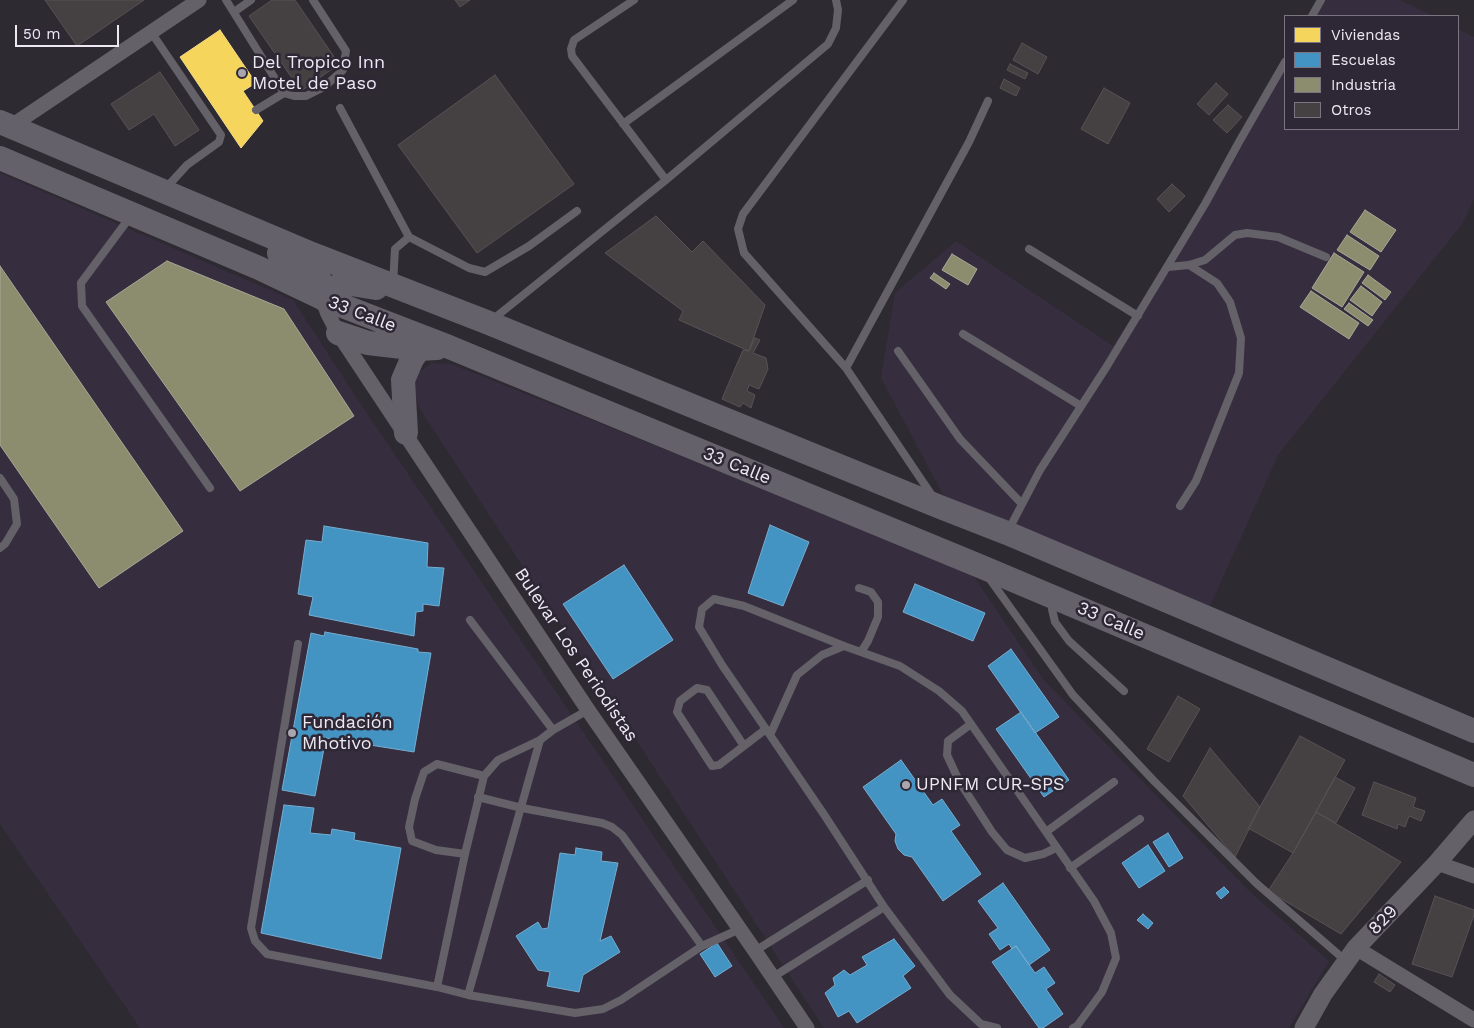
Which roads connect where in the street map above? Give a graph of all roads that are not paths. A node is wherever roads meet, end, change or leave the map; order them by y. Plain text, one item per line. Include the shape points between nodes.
1 (199, 0) edge
2 (226, 0) edge
3 (251, 0) edge
4 (313, 0) edge
5 (634, 0) edge
6 (793, 0) edge
7 (836, 0) edge
8 (903, 0) edge
9 (1321, 0) edge
10 (234, 12) junction
11 (1313, 15) edge
12 (151, 32) junction
13 (1284, 64) edge
14 (284, 93) junction
15 (988, 101) dead end
16 (340, 108) dead end
17 (256, 110) dead end
18 (623, 124) junction
19 (5, 125) edge
20 (228, 130) dead end
21 (221, 135) junction
22 (0, 158) edge
23 (666, 180) junction
24 (163, 191) junction
25 (205, 209) junction
26 (577, 212) dead end
27 (132, 214) junction
28 (409, 237) junction
29 (1029, 249) dead end
30 (1326, 257) dead end
31 (1189, 265) junction
32 (1168, 267) junction
33 (393, 290) junction
34 (322, 298) junction
35 (1138, 316) junction
36 (489, 323) junction
37 (338, 332) junction
38 (962, 334) dead end
39 (450, 347) junction
40 (418, 349) junction
41 (898, 351) dead end
42 (846, 368) junction
43 (1081, 406) junction
44 (406, 433) junction
45 (0, 478) edge
46 (210, 488) dead end
47 (1022, 504) junction
48 (1180, 506) dead end
49 (940, 507) junction
50 (1007, 532) junction
51 (0, 548) edge
52 (982, 567) junction
53 (859, 588) dead end
54 (1054, 597) junction
55 (470, 620) dead end
56 (298, 644) dead end
57 (844, 646) junction
58 (861, 652) junction
59 (1124, 691) dead end
60 (588, 710) junction
61 (971, 724) junction
62 (553, 730) junction
63 (1474, 731) edge
64 (768, 732) junction
65 (540, 740) junction
66 (744, 746) junction
67 (1474, 775) edge
68 (484, 776) junction
69 (1114, 782) dead end
70 (478, 797) junction
71 (522, 808) junction
72 (1140, 819) dead end
73 (1474, 820) edge
74 (1046, 832) junction
75 (1056, 848) junction
76 (465, 854) junction
77 (1437, 863) junction
78 (1070, 868) junction
79 (1474, 876) edge
80 (868, 880) junction
81 (884, 907) junction
82 (740, 929) junction
83 (702, 946) junction
84 (755, 951) junction
85 (1351, 954) junction
86 (773, 977) junction
87 (437, 987) junction
88 (468, 995) junction
89 (1474, 1020) edge
90 (806, 1028) edge
91 (997, 1028) edge
92 (1073, 1028) edge
93 (1304, 1028) edge

1 - 12 street
2 - 10 lane
3 - 10 lane
4 - 14 lane via 346,51 344,70 324,88 306,96
5 - 18 lane via 574,40 571,49 572,56
6 - 18 lane
7 - 23 lane via 836,28 828,44
8 - 42 lane via 743,214 738,228 744,253
9 - 11 lane
10 - 14 lane
12 - 19 street
12 - 21 lane
13 - 32 lane
14 - 17 lane
15 - 42 lane
16 - 28 lane
18 - 23 lane
19 - 24 main road
20 - 21 lane
21 - 24 lane via 218,142 187,166
22 - 27 main road, 33 Calle
23 - 36 lane
24 - 25 main road
25 - 33 main road
25 - 34 main road via 226,226 300,264 321,282 324,288
26 - 28 lane via 485,272 469,268
27 - 34 main road, 33 Calle
27 - 46 lane via 82,283 82,306
28 - 33 lane via 395,248
29 - 35 lane
30 - 31 lane via 1278,237 1247,233 1235,235 1205,260
31 - 32 lane
31 - 48 lane via 1217,283 1230,302 1241,338 1238,373 1196,481
32 - 35 lane
33 - 34 main road via 351,284 327,290
33 - 36 main road
34 - 37 street, Bulevar Los Periodistas
34 - 39 main road, 33 Calle
35 - 43 lane
36 - 49 main road
37 - 40 main road via 368,343
37 - 44 street, Bulevar Los Periodistas
38 - 43 lane
39 - 40 main road
39 - 52 main road, 33 Calle
40 - 44 main road via 403,380
41 - 47 lane via 960,439
42 - 49 lane
43 - 47 lane
44 - 60 street, Bulevar Los Periodistas
45 - 51 lane via 14,499 17,524
47 - 50 lane
49 - 50 main road
50 - 63 main road
52 - 54 main road, 33 Calle
52 - 85 lane via 1074,695 1154,781 1256,883
53 - 58 lane via 871,592 878,602 878,617
54 - 59 lane via 1055,622 1069,641
54 - 67 main road, 33 Calle
55 - 62 lane
56 - 87 lane via 251,928 254,941 266,954
57 - 58 lane
57 - 64 lane via 822,655 797,675
57 - 64 lane via 744,606 714,600 702,609 699,626
58 - 61 lane via 900,666 939,691 962,711
60 - 62 lane
60 - 82 street, Bulevar Los Periodistas
61 - 74 lane
61 - 75 lane via 948,741 947,755 959,781 992,832 1007,850 1025,858
62 - 65 lane
64 - 66 lane
64 - 80 lane
65 - 68 lane via 498,760
65 - 71 lane
66 - 66 lane via 707,690 697,688 680,701 677,712 712,766 719,765
68 - 70 lane
68 - 76 lane via 438,764 424,772 415,799 409,827 412,841 436,850
69 - 74 lane
70 - 71 lane
70 - 76 lane
71 - 83 lane via 612,827 622,835
71 - 88 lane
72 - 78 lane
73 - 77 street, 829
74 - 75 lane
75 - 78 lane
76 - 87 lane
77 - 79 street
77 - 85 street, 829
78 - 92 lane via 1094,901 1111,933 1116,958 1102,992
80 - 81 lane
80 - 84 lane
81 - 86 lane
81 - 91 lane via 950,994 981,1024
82 - 83 lane
82 - 84 street, Bulevar Los Periodistas
83 - 88 lane via 603,1009 575,1013
84 - 86 street, Bulevar Los Periodistas
85 - 89 street
85 - 93 street, 829
86 - 90 street, Bulevar Los Periodistas
87 - 88 lane

